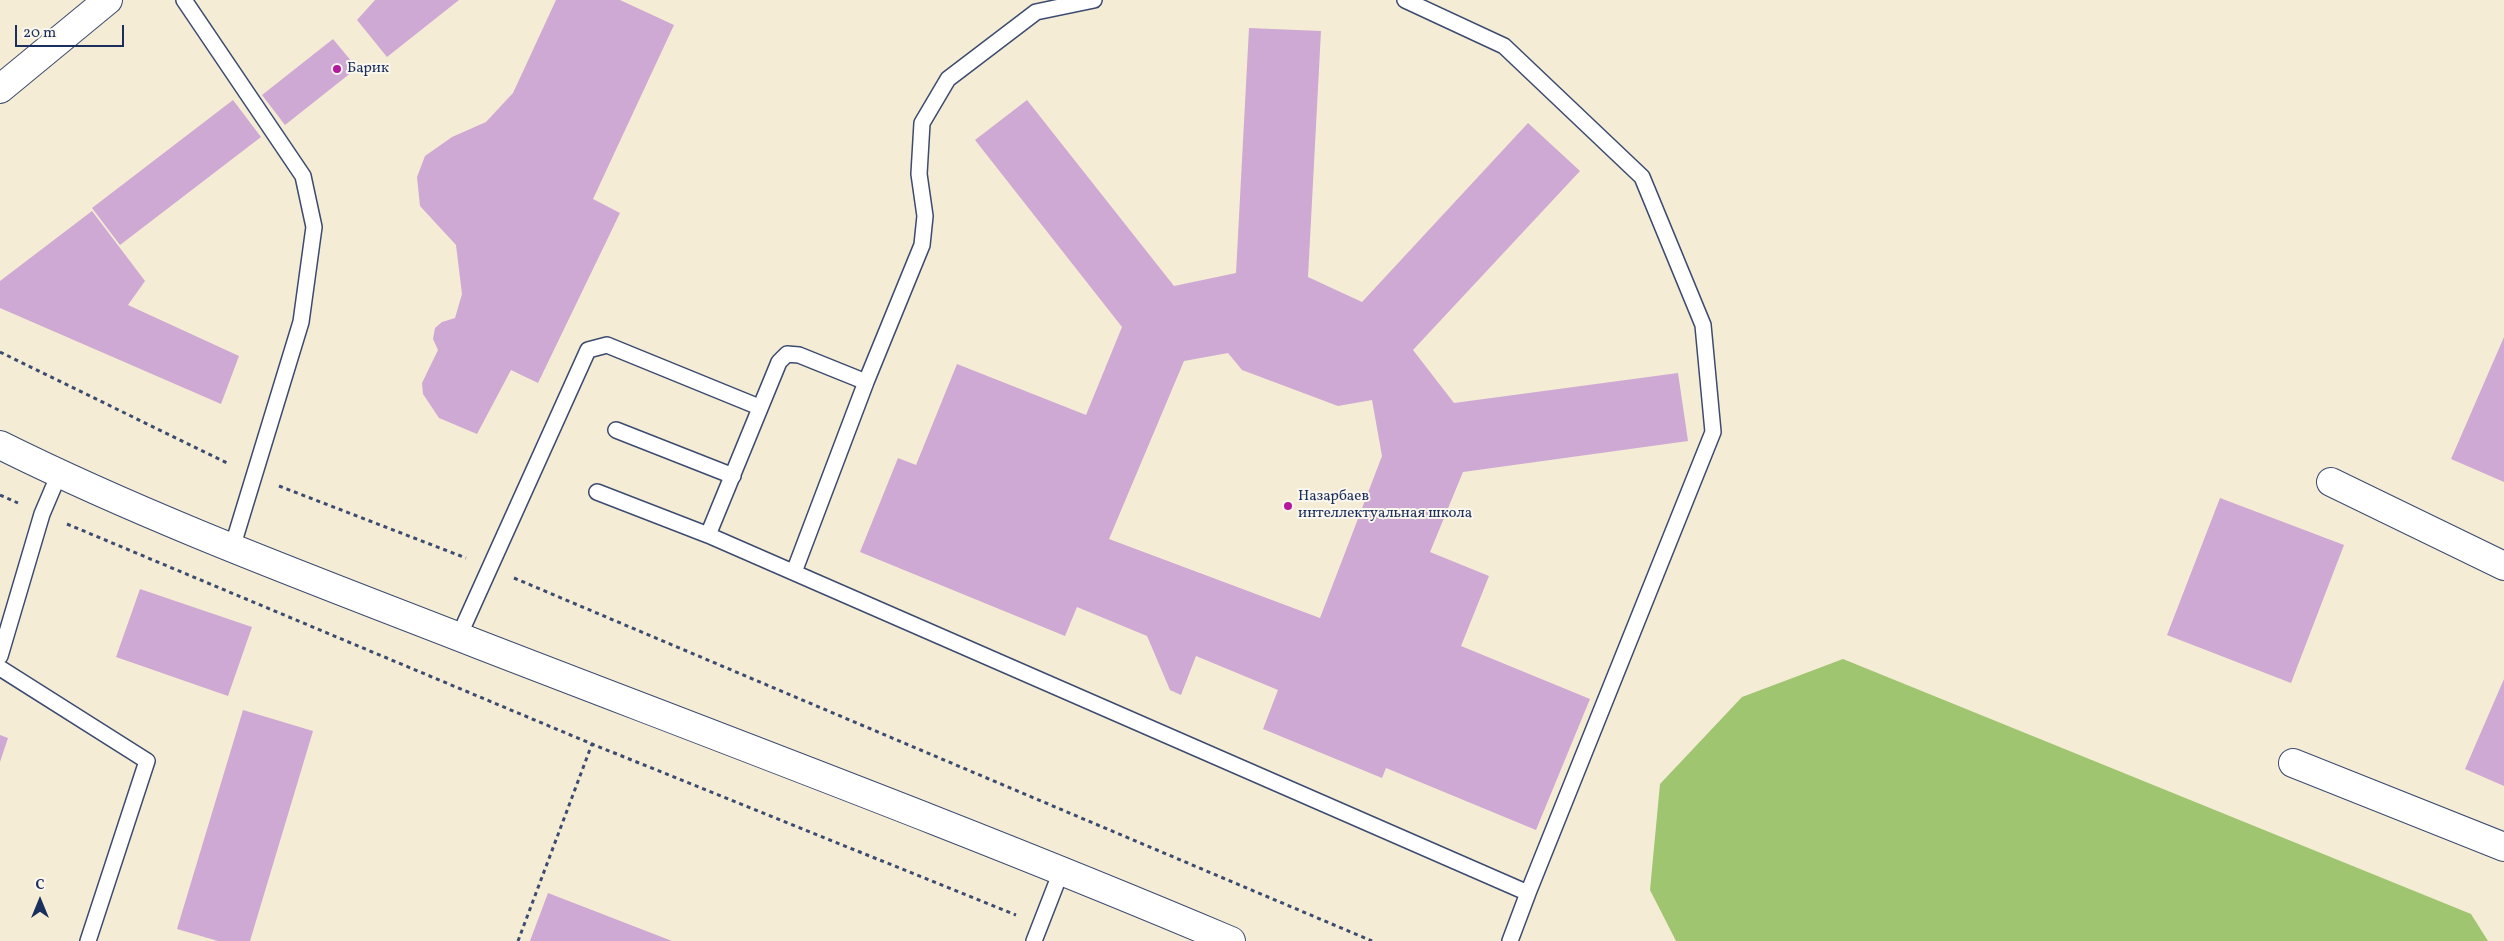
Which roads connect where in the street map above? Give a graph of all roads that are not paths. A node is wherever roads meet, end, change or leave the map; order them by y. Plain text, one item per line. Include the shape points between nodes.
1 (108, 0) edge
2 (184, 0) edge
3 (1094, 0) edge
4 (1405, 0) edge
5 (0, 88) edge
6 (866, 382) junction
7 (759, 407) junction
8 (616, 430) dead end
9 (0, 445) edge
10 (59, 474) junction
11 (733, 476) junction
12 (2331, 482) dead end
13 (597, 492) dead end
14 (708, 535) junction
15 (232, 548) junction
16 (2504, 566) edge
17 (794, 572) junction
18 (459, 636) junction
19 (0, 656) edge
20 (0, 668) edge
21 (2293, 763) dead end
22 (2504, 847) edge
23 (1062, 869) junction
24 (1528, 893) junction
25 (88, 941) edge
26 (1034, 941) edge
27 (1231, 941) edge
28 (1510, 941) edge

1 - 5 street
2 - 15 lane via 303,176 314,227 302,322
3 - 6 lane via 1036,12 948,79 922,123 919,174 925,216 922,245
4 - 24 lane via 1504,46 1642,177 1703,325 1713,432
6 - 7 lane via 799,355 787,354 779,362
6 - 17 lane
7 - 11 lane
7 - 18 lane via 607,345 588,350
8 - 11 lane
9 - 10 street
10 - 15 street
10 - 19 lane via 42,514
11 - 14 lane
12 - 16 street
13 - 14 lane
14 - 17 lane
15 - 18 street
17 - 24 lane
18 - 23 street
20 - 25 lane via 147,761
21 - 22 street
23 - 26 lane
23 - 27 street
24 - 28 lane

